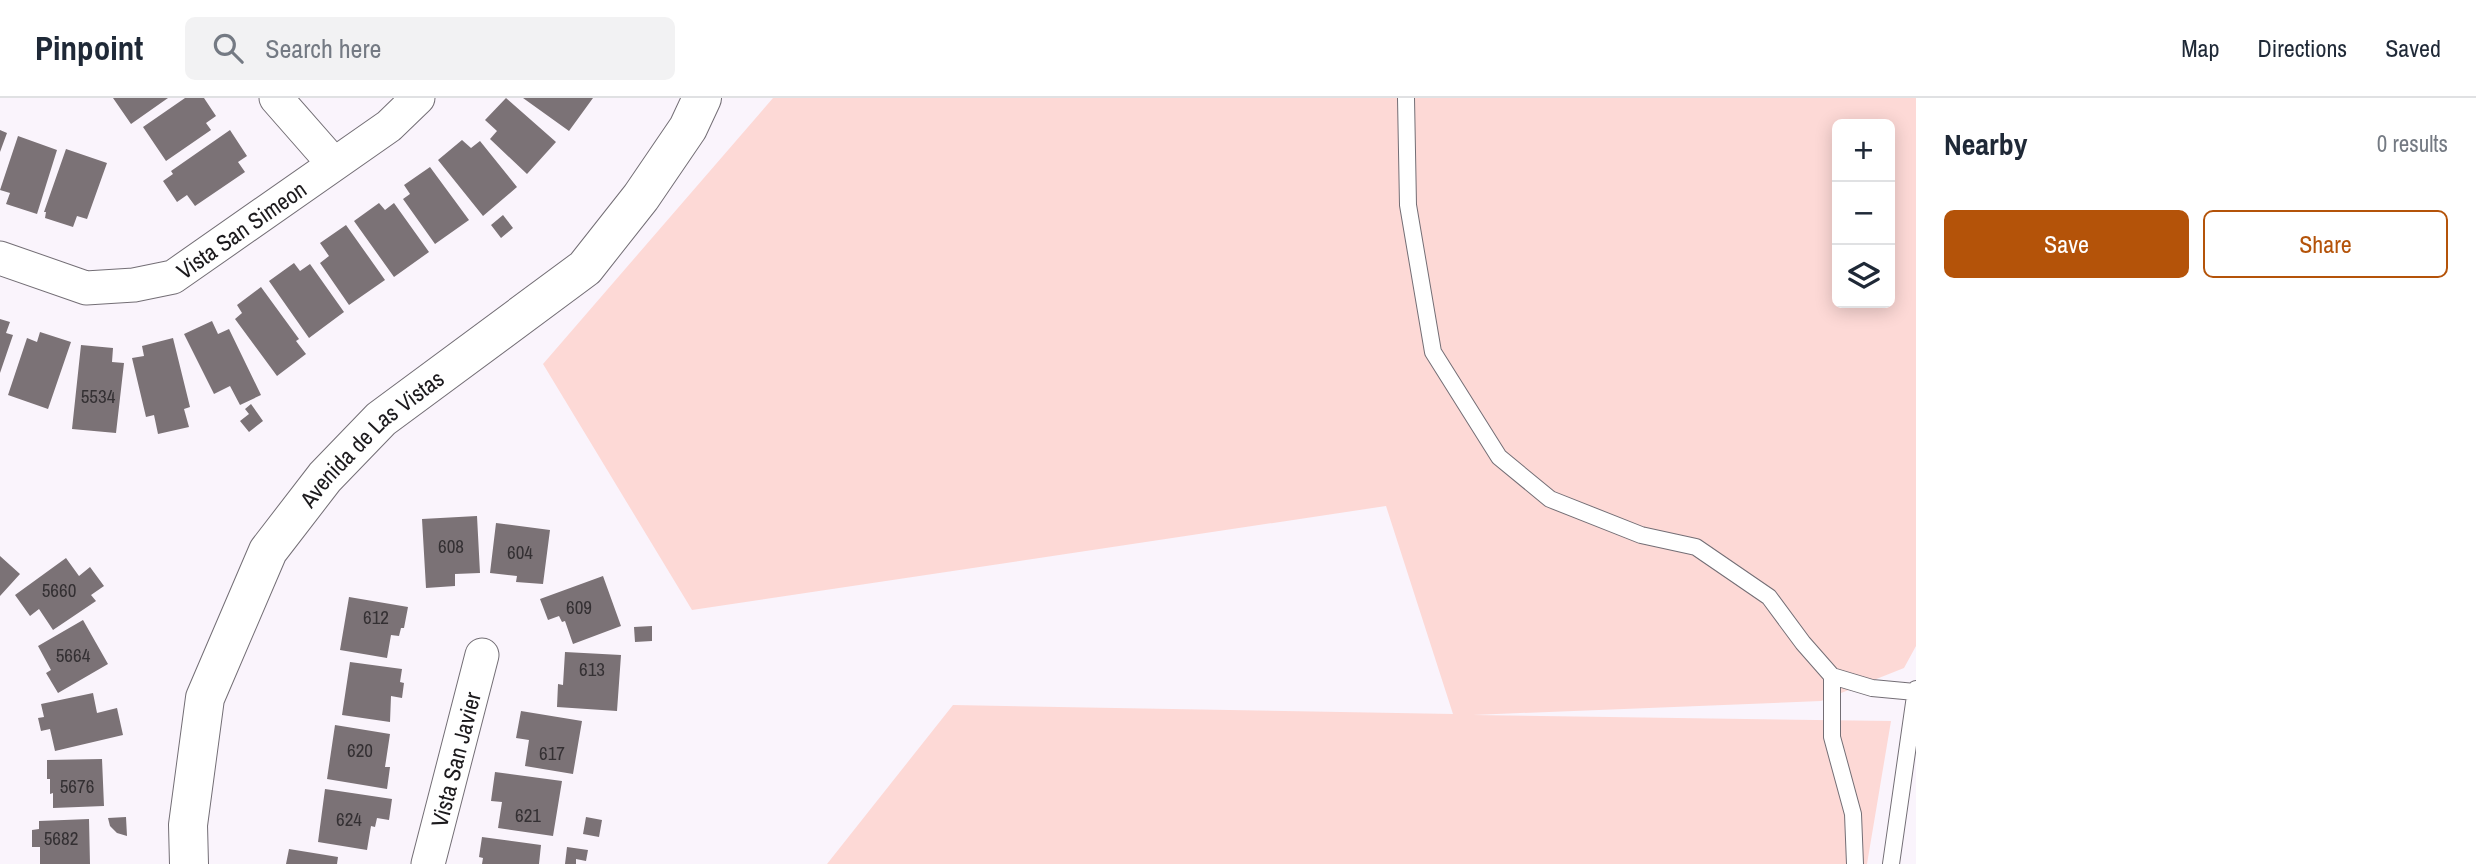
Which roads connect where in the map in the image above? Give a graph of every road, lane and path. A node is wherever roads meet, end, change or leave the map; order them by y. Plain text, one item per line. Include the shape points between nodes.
1 (276, 98) edge
2 (418, 98) edge
3 (702, 98) edge
4 (1406, 98) edge
5 (333, 163) junction
6 (0, 258) edge
7 (482, 655) dead end
8 (1832, 676) junction
9 (1916, 691) edge
10 (189, 864) edge
11 (428, 864) edge
12 (1855, 864) edge
13 (1891, 864) edge

1 - 5 street
2 - 5 street, Vista San Simeon via 389,125
3 - 10 street, Avenida de Las Vistas via 688,128 641,197 585,268 381,419 324,477 268,551 205,698 188,825
4 - 8 lane via 1408,205 1433,352 1499,457 1550,499 1641,535 1696,547 1769,597
5 - 6 street, Vista San Simeon via 173,277 86,288
7 - 11 street, Vista San Javier
8 - 9 lane via 1872,688
8 - 12 lane via 1832,737 1853,814
9 - 13 lane

